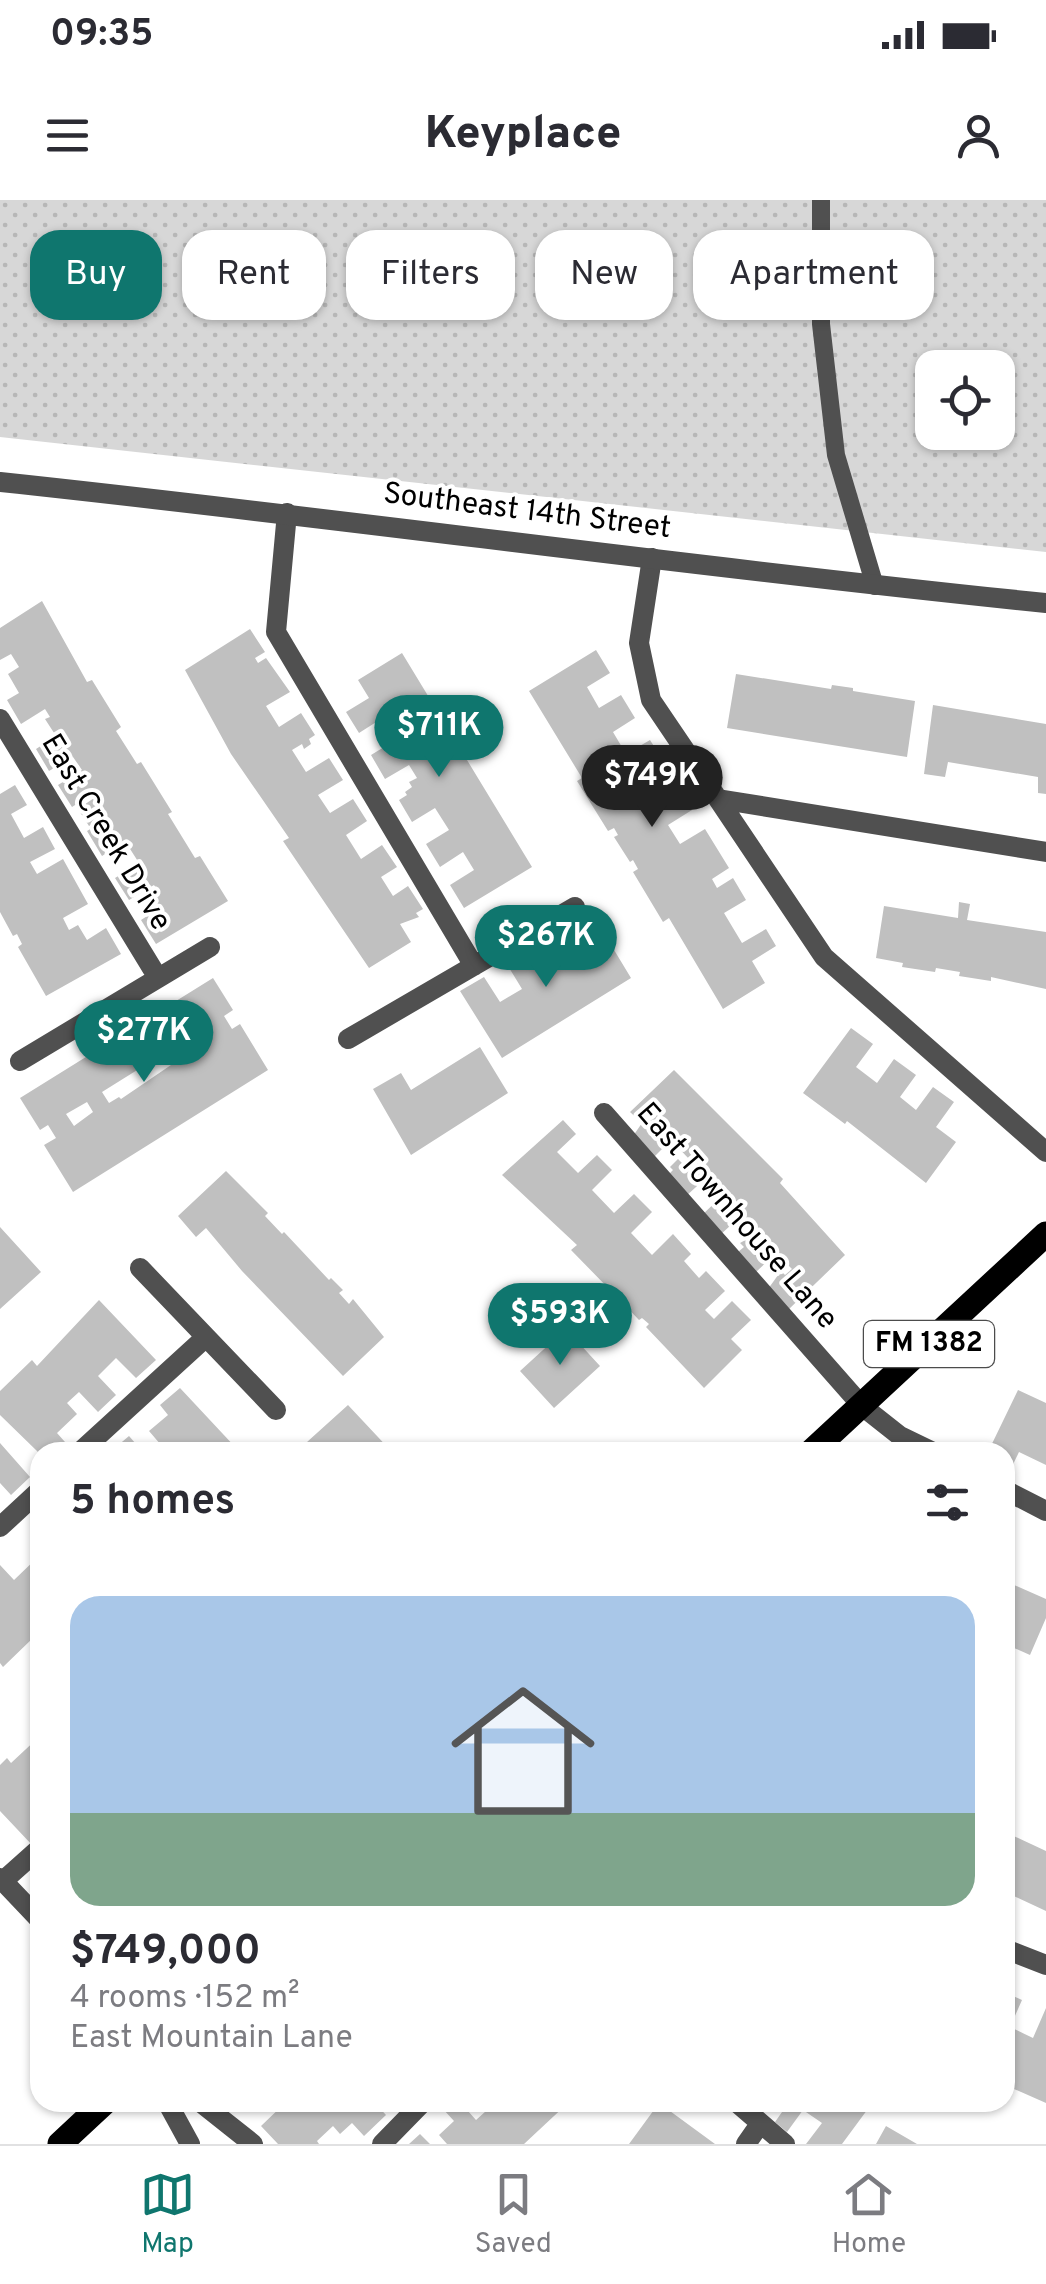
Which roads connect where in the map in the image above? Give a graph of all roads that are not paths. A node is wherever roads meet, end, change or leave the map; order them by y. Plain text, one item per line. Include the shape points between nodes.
1 (821, 200) edge
2 (0, 482) edge
3 (287, 512) junction
4 (652, 558) junction
5 (875, 586) junction
6 (1046, 603) edge
7 (0, 719) edge
8 (718, 800) junction
9 (1046, 852) edge
10 (575, 907) dead end
11 (210, 947) dead end
12 (474, 966) junction
13 (158, 978) junction
14 (348, 1039) dead end
15 (20, 1060) dead end
16 (604, 1113) dead end
17 (1046, 1152) edge
18 (1046, 1234) edge
19 (140, 1268) dead end
20 (206, 1337) junction
21 (862, 1406) junction
22 (276, 1410) dead end
23 (91, 1442) edge
24 (822, 1442) edge
25 (912, 1442) edge
26 (1015, 1495) edge
27 (30, 1499) edge
28 (1046, 1511) edge
29 (0, 1527) edge
30 (30, 1856) edge
31 (1, 1880) edge
32 (30, 1910) edge
33 (1015, 1952) edge
34 (1046, 1965) edge
35 (94, 2112) edge
36 (172, 2112) edge
37 (213, 2112) edge
38 (413, 2112) edge
39 (747, 2112) edge
40 (760, 2124) junction
41 (60, 2144) edge
42 (190, 2144) edge
43 (253, 2144) edge
44 (382, 2144) edge
45 (746, 2144) edge
46 (785, 2144) edge

1 - 5 lane via 821,324 836,455
2 - 3 street, Southeast 14th Street
3 - 4 street, Southeast 14th Street
3 - 12 street via 276,632
4 - 5 street, Southeast 14th Street
4 - 8 street via 639,643 651,700
5 - 6 street, Southeast 14th Street
7 - 13 street, East Creek Drive
8 - 9 street
8 - 17 street via 824,957
10 - 12 street
11 - 13 street, East Creek Drive
12 - 14 street
13 - 15 street, East Creek Drive
16 - 21 street, East Townhouse Lane
18 - 21 main road, FM 1382
19 - 20 street
20 - 22 street
20 - 23 street
21 - 24 main road, FM 1382
21 - 25 street, East Townhouse Lane
26 - 28 street
27 - 29 street
30 - 31 street
31 - 32 street
33 - 34 street
35 - 41 main road
36 - 42 street
37 - 43 street
38 - 44 street
39 - 40 street
40 - 45 street
40 - 46 street

